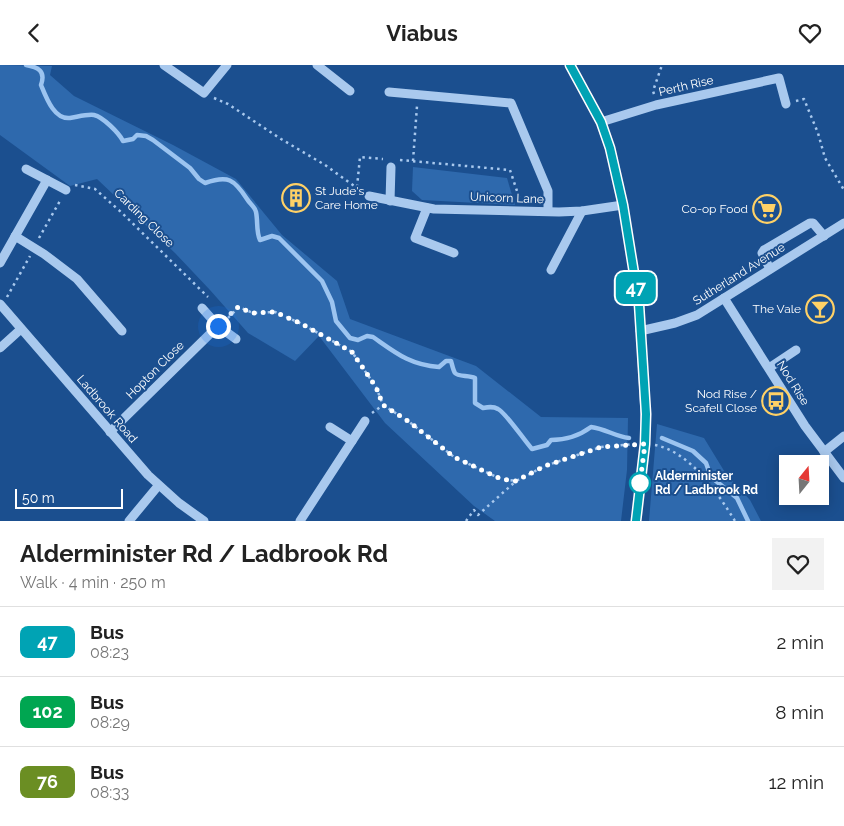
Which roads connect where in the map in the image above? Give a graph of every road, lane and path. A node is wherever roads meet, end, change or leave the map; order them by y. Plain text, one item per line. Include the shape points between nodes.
1 (164, 65) edge
2 (227, 65) edge
3 (317, 65) edge
4 (570, 65) edge
5 (662, 65) edge
6 (350, 91) dead end
7 (389, 92) dead end
8 (204, 93) junction
9 (418, 95) junction
10 (786, 104) joint
11 (656, 105) junction
12 (601, 122) junction
13 (413, 161) junction
14 (391, 162) junction
15 (26, 169) dead end
16 (47, 180) junction
17 (357, 187) junction
18 (66, 190) joint
19 (844, 190) edge
20 (369, 196) joint
21 (390, 201) junction
22 (623, 205) junction
23 (428, 208) junction
24 (523, 210) junction
25 (548, 211) junction
26 (582, 211) junction
27 (844, 223) edge
28 (15, 236) junction
29 (824, 236) junction
30 (454, 253) dead end
31 (0, 263) edge
32 (770, 269) junction
33 (551, 270) dead end
34 (209, 298) dead end
35 (724, 298) junction
36 (0, 304) edge
37 (202, 308) dead end
38 (218, 326) junction
39 (21, 329) junction
40 (122, 331) dead end
41 (640, 331) junction
42 (236, 339) dead end
43 (0, 348) edge
44 (796, 350) dead end
45 (769, 368) junction
46 (364, 421) dead end
47 (330, 427) dead end
48 (110, 432) junction
49 (844, 436) edge
50 (352, 441) junction
51 (645, 444) junction
52 (824, 452) junction
53 (844, 478) edge
54 (516, 481) junction
55 (158, 486) junction
56 (129, 521) edge
57 (204, 521) edge
58 (300, 521) edge
59 (466, 521) edge
60 (636, 521) edge
61 (735, 521) edge

1 - 8 street
2 - 8 street
3 - 6 street
4 - 12 street
5 - 11 path via 653,91
7 - 9 street
8 - 17 path via 228,104
9 - 13 path
9 - 25 street via 511,103 548,191
10 - 11 street, Perth Rise via 779,78
10 - 19 path via 804,99 825,158
11 - 12 street, Perth Rise
12 - 22 street
13 - 14 path
13 - 24 path via 510,170
14 - 17 path via 360,157
14 - 21 street
15 - 16 street
16 - 18 street
16 - 28 street
17 - 20 path
18 - 34 path, Carding Close via 74,185 95,189
20 - 21 street, Unicorn Lane
21 - 23 street, Unicorn Lane
22 - 26 street, Unicorn Lane
22 - 41 street via 639,304
23 - 24 street, Unicorn Lane
23 - 30 street via 415,238
24 - 25 street, Unicorn Lane
25 - 26 street, Unicorn Lane
26 - 33 street
27 - 29 street, Sutherland Avenue
28 - 31 street
28 - 40 street via 77,279
29 - 32 street, Sutherland Avenue
29 - 32 street via 816,225 810,223 764,250 763,257
32 - 35 street, Sutherland Avenue
35 - 41 street, Sutherland Avenue via 697,315
35 - 45 street, Nod Rise
36 - 39 street, Ladbrook Road
37 - 38 street
38 - 42 street
38 - 48 street, Hopton Close
38 - 54 path via 238,307 252,313 275,312 302,324 352,352 376,387 383,405 454,457 501,479
39 - 43 street
39 - 48 street, Ladbrook Road
41 - 51 street
44 - 45 street
45 - 52 street, Nod Rise
46 - 50 street
47 - 50 street
48 - 55 street, Ladbrook Road
49 - 52 street
50 - 58 street
51 - 54 path via 601,447 545,466
51 - 60 street
51 - 61 path via 664,447 686,460 704,478
52 - 53 street, Nod Rise
54 - 59 path via 478,515 474,511
55 - 56 street
55 - 57 street, Ladbrook Road

